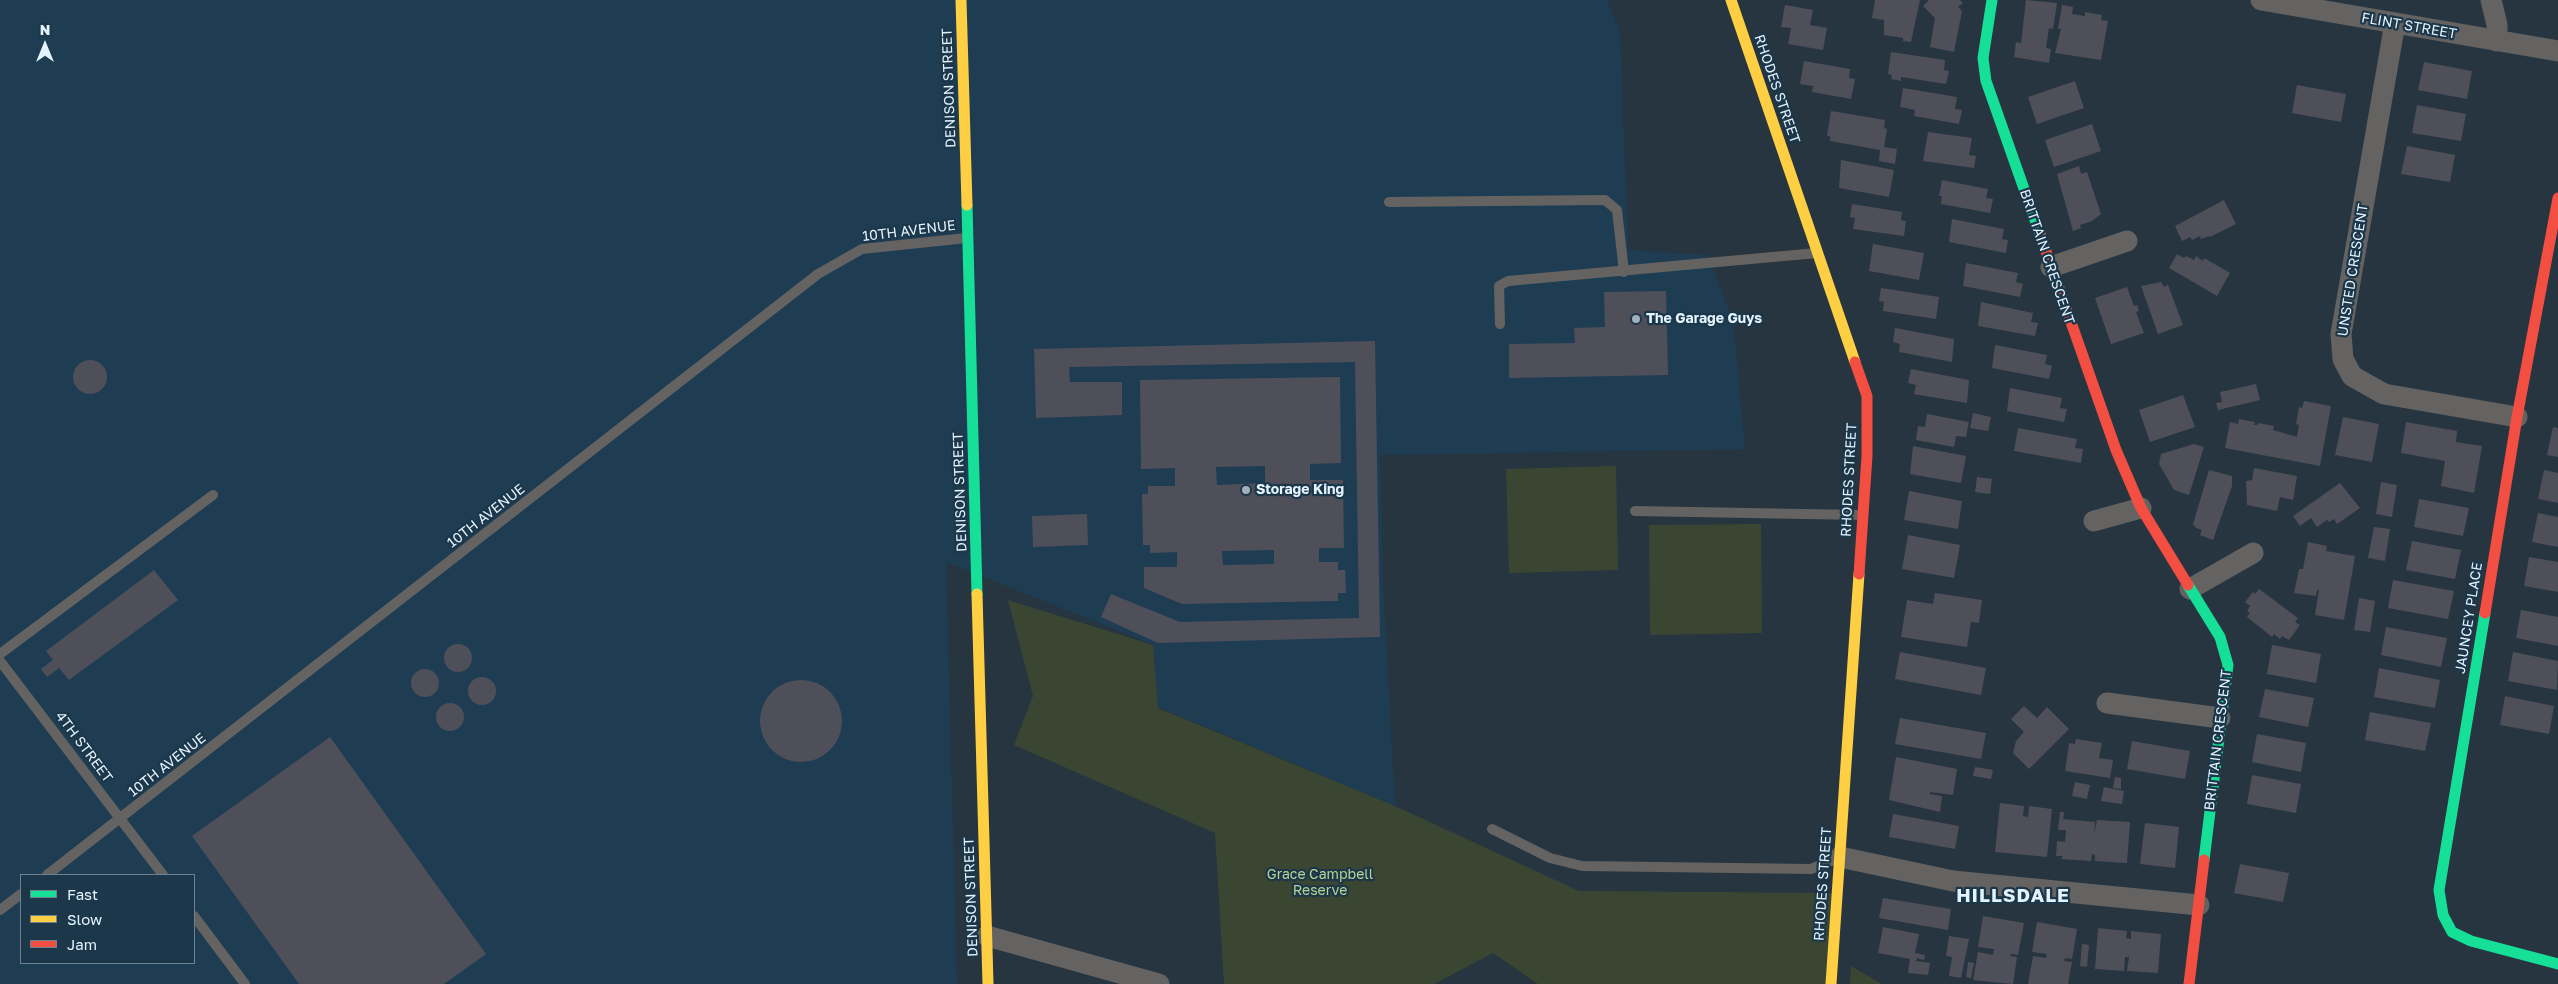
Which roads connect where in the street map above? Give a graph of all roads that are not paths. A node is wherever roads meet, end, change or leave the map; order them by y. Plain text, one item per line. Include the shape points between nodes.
1 (961, 0) edge
2 (1731, 0) edge
3 (1992, 0) edge
4 (2261, 0) edge
5 (2491, 0) edge
6 (2395, 23) junction
7 (2497, 41) junction
8 (2558, 51) edge
9 (2558, 198) edge
10 (1389, 202) dead end
11 (968, 238) junction
12 (2127, 241) dead end
13 (1818, 252) junction
14 (2051, 267) junction
15 (1624, 272) junction
16 (1500, 324) dead end
17 (2517, 418) junction
18 (213, 495) dead end
19 (2141, 508) junction
20 (1635, 511) dead end
21 (1863, 515) junction
22 (2094, 521) dead end
23 (2253, 553) dead end
24 (2190, 589) junction
25 (0, 654) edge
26 (0, 661) edge
27 (2107, 703) dead end
28 (2220, 718) junction
29 (121, 818) junction
30 (1492, 829) dead end
31 (1840, 857) junction
32 (48, 874) edge
33 (162, 874) edge
34 (20, 895) edge
35 (2199, 905) junction
36 (0, 910) edge
37 (195, 917) edge
38 (987, 936) junction
39 (2558, 964) edge
40 (245, 984) edge
41 (988, 984) edge
42 (1159, 984) edge
43 (1831, 984) edge
44 (2188, 984) edge

1 - 11 street, DENISON STREET
2 - 13 street, RHODES STREET
3 - 14 street, BRITTAIN CRESCENT via 1982,58 1983,70
4 - 6 street, FLINT STREET
5 - 7 street
6 - 7 street, FLINT STREET
6 - 17 street, UNSTED CRESCENT via 2341,334 2343,359 2352,376 2384,394
7 - 8 street, FLINT STREET
9 - 17 street, JAUNCEY PLACE
10 - 15 lane via 1605,200 1617,210
11 - 29 lane, 10TH AVENUE via 862,249 818,274
11 - 38 street, DENISON STREET
12 - 14 street
13 - 15 lane
13 - 21 street, RHODES STREET via 1867,396
14 - 19 street, BRITTAIN CRESCENT via 2116,450
15 - 16 lane via 1503,283 1499,286
17 - 39 street, JAUNCEY PLACE via 2439,890 2443,915 2452,932 2471,941
18 - 25 lane
19 - 22 street
19 - 24 street, BRITTAIN CRESCENT
20 - 21 lane
21 - 31 street, RHODES STREET
23 - 24 street
24 - 28 street, BRITTAIN CRESCENT via 2225,650 2228,664
26 - 29 lane, 4TH STREET
27 - 28 street
28 - 35 street, BRITTAIN CRESCENT
29 - 32 lane, 10TH AVENUE
29 - 33 lane, 4TH STREET
30 - 31 lane via 1550,858 1582,866 1811,869
31 - 35 street via 1953,881
31 - 43 street, RHODES STREET
34 - 36 lane
35 - 44 street, BRITTAIN CRESCENT
37 - 40 lane
38 - 41 street, DENISON STREET
38 - 42 street

